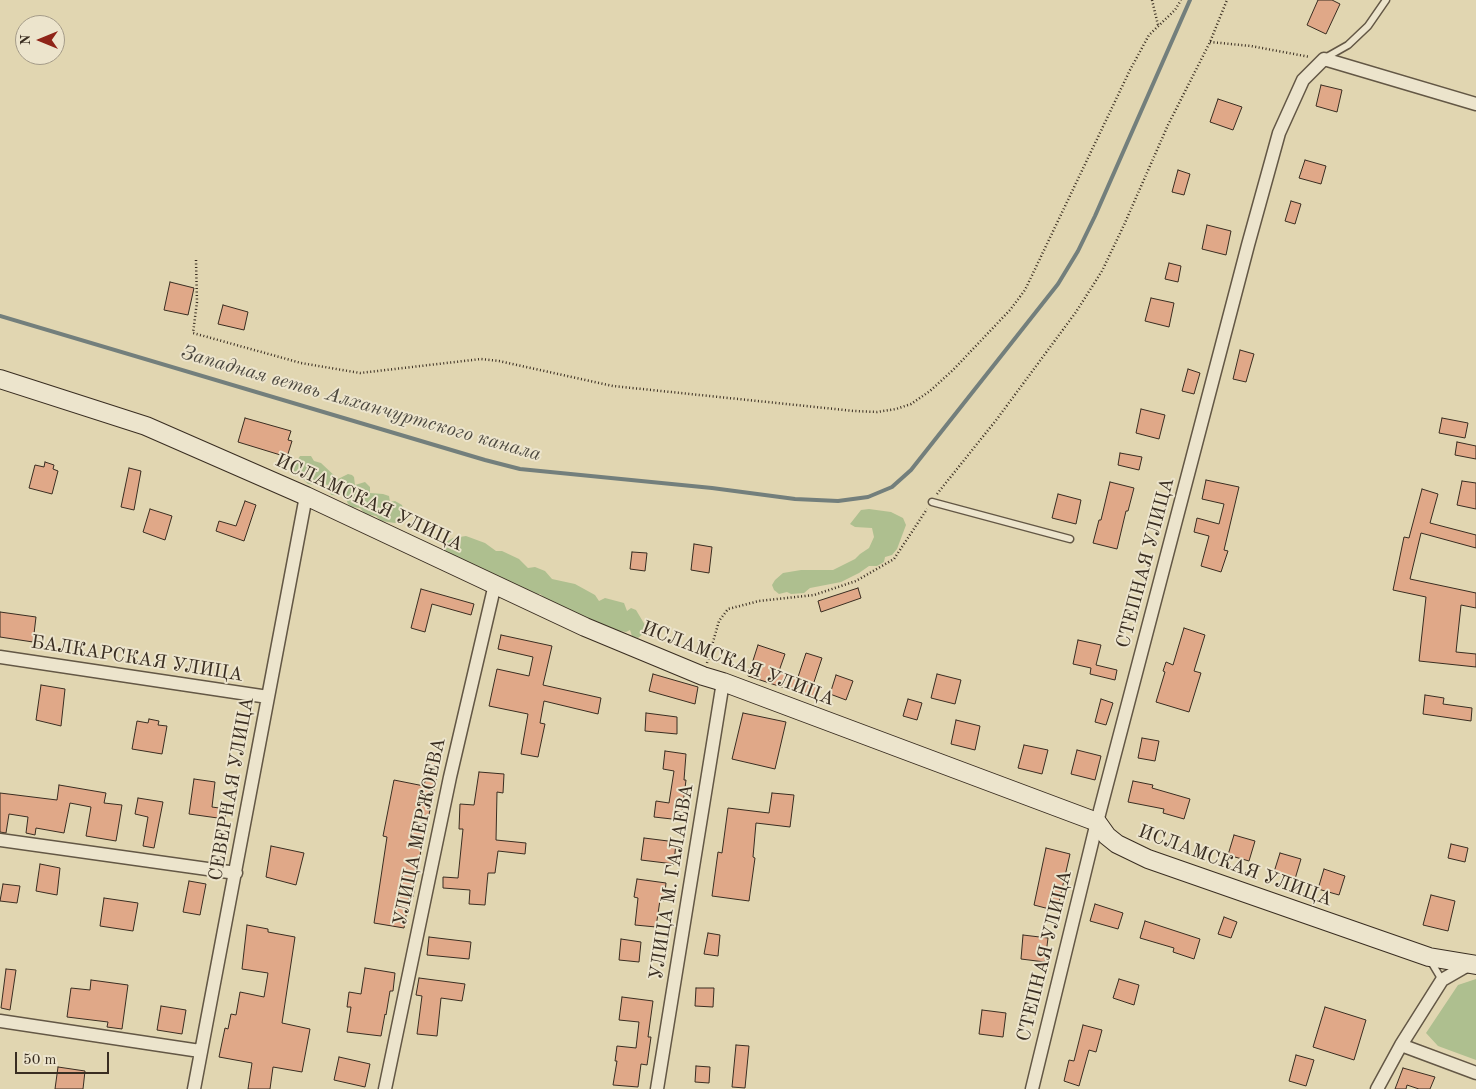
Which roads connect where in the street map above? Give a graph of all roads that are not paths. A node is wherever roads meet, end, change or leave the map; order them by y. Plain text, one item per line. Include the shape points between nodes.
1 (1386, 0) edge
2 (1324, 59) junction
3 (1476, 104) edge
4 (0, 379) edge
5 (306, 496) junction
6 (932, 502) road end
7 (1070, 539) dead end
8 (495, 584) junction
9 (0, 657) edge
10 (723, 682) junction
11 (268, 697) junction
12 (1098, 822) junction
13 (0, 840) edge
14 (236, 873) junction
15 (1429, 958) junction
16 (1472, 965) edge
17 (1442, 980) junction
18 (0, 1021) edge
19 (1402, 1045) junction
20 (200, 1051) junction
21 (1476, 1072) edge
22 (194, 1089) edge
23 (385, 1089) edge
24 (657, 1089) edge
25 (1032, 1089) edge
26 (1377, 1089) edge

1 - 2 lane via 1355,39
2 - 3 street
2 - 12 street, СТЕПНАЯ УЛИЦА via 1303,80 1279,133
4 - 5 street, ИСЛАМСКАЯ УЛИЦА via 146,426
5 - 8 street, ИСЛАМСКАЯ УЛИЦА
5 - 11 street, СЕВЕРНАЯ УЛИЦА
6 - 7 lane
8 - 10 street, ИСЛАМСКАЯ УЛИЦА via 585,627
8 - 23 street, УЛИЦА МЕРЖОЕВА via 450,777
9 - 11 street, БАЛКАРСКАЯ УЛИЦА
10 - 12 street, ИСЛАМСКАЯ УЛИЦА
10 - 24 street, УЛИЦА М. ГАЛАЕВА
11 - 14 street, СЕВЕРНАЯ УЛИЦА
12 - 15 street, ИСЛАМСКАЯ УЛИЦА via 1117,844 1148,859
12 - 25 street, СТЕПНАЯ УЛИЦА
13 - 14 street
14 - 20 street, СЕВЕРНАЯ УЛИЦА
15 - 16 street, ИСЛАМСКАЯ УЛИЦА
15 - 17 lane
16 - 17 street
17 - 19 street
18 - 20 street
19 - 21 street
19 - 26 street
20 - 22 street, СЕВЕРНАЯ УЛИЦА

